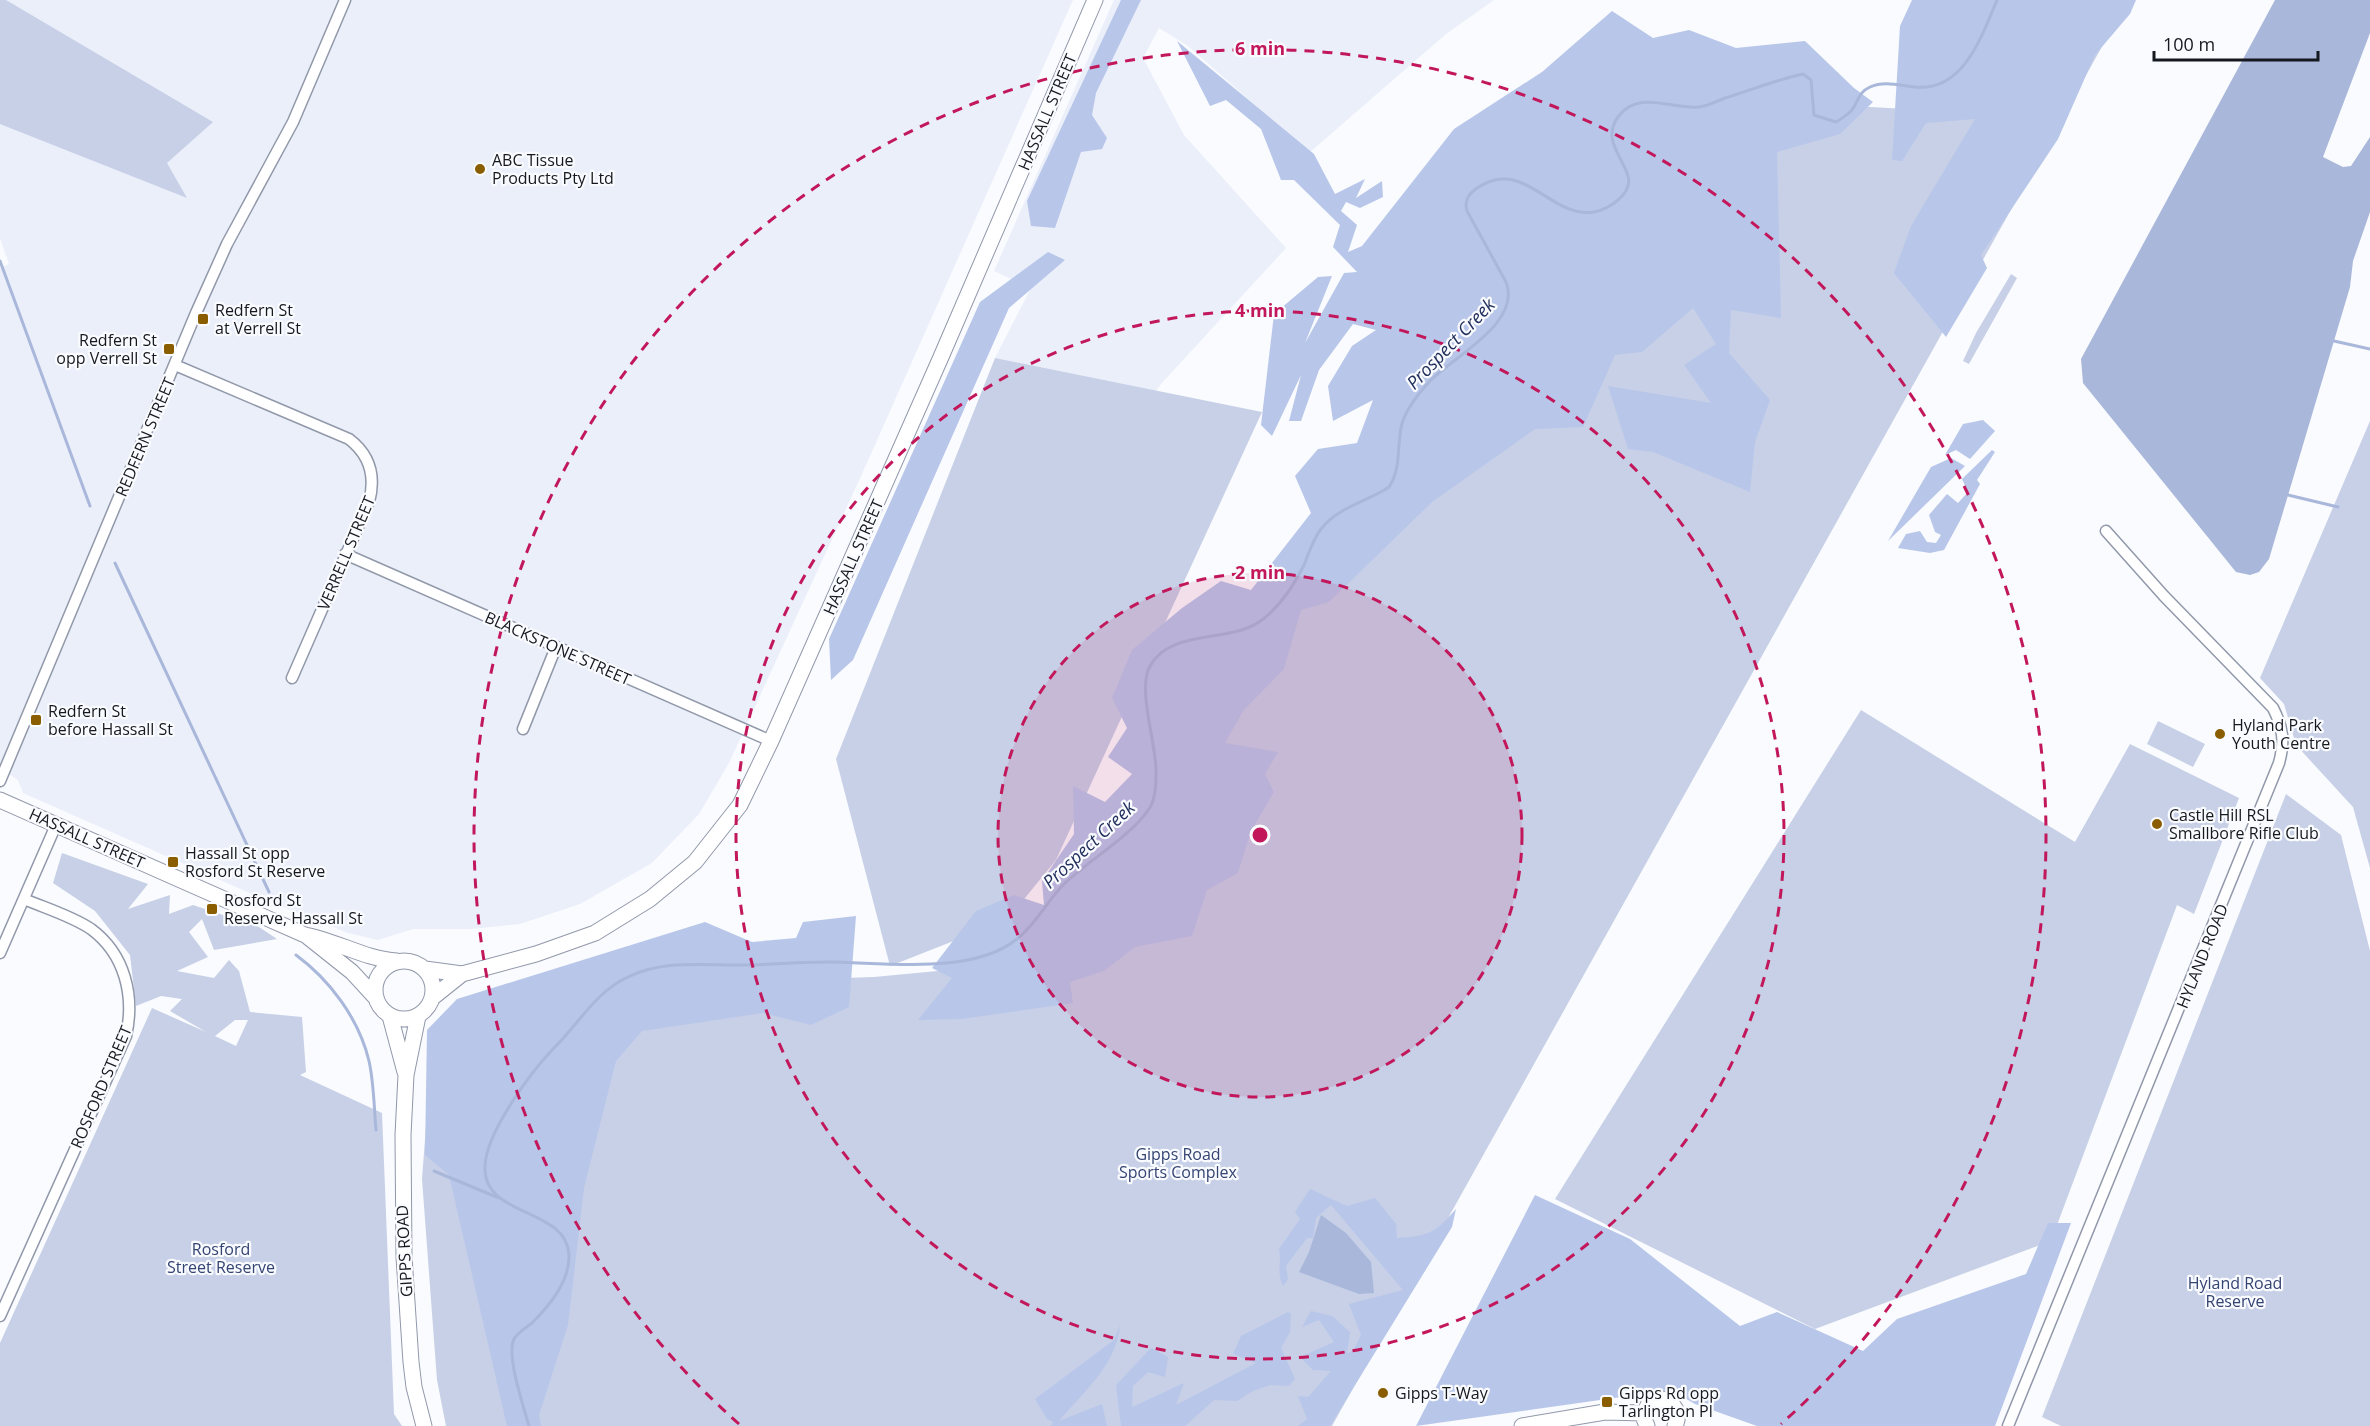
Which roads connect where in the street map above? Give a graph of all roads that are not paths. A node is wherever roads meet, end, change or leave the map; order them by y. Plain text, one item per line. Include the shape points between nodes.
1 (345, 0) edge
2 (1095, 0) edge
3 (175, 365) junction
4 (2106, 531) dead end
5 (345, 554) junction
6 (556, 647) junction
7 (292, 678) dead end
8 (523, 729) dead end
9 (771, 741) junction
10 (0, 781) edge
11 (0, 800) edge
12 (56, 825) junction
13 (24, 899) junction
14 (305, 935) junction
15 (0, 953) edge
16 (397, 962) junction
17 (425, 969) junction
18 (462, 974) junction
19 (375, 996) junction
20 (432, 998) junction
21 (390, 1016) junction
22 (418, 1016) junction
23 (406, 1075) junction
24 (0, 1316) edge
25 (1645, 1419) edge
26 (1681, 1425) edge
27 (424, 1426) edge
28 (1522, 1426) edge
29 (2008, 1426) edge

1 - 3 street, REDFERN STREET via 293,122 227,244
2 - 9 main road, HASSALL STREET
3 - 5 street, VERRELL STREET via 349,439 359,447 370,465 373,488
3 - 10 street, REDFERN STREET
4 - 29 street, HYLAND ROAD via 2273,708 2282,726 2284,743 2232,882
5 - 6 street, BLACKSTONE STREET
5 - 7 street, VERRELL STREET
6 - 8 street
6 - 9 street, BLACKSTONE STREET
9 - 18 main road, HASSALL STREET via 740,805 695,862 650,899 595,933
11 - 12 main road, HASSALL STREET
12 - 13 street
12 - 14 main road, HASSALL STREET
13 - 15 street
13 - 24 street, ROSFORD STREET via 89,928 106,941 119,961 129,991 131,1014 126,1036
14 - 16 main road, HASSALL STREET via 378,960
14 - 19 main road, HASSALL STREET
16 - 17 main road via 408,961
16 - 19 main road via 379,975
17 - 18 main road, HASSALL STREET
17 - 20 main road via 432,981
18 - 20 main road, HASSALL STREET
19 - 21 main road
20 - 22 main road
21 - 22 main road
21 - 23 main road, GIPPS ROAD
22 - 23 main road, GIPPS ROAD
23 - 27 main road, GIPPS ROAD via 404,1257 414,1387
25 - 26 main road via 1654,1400 1662,1399 1676,1408
25 - 28 main road via 1605,1413

